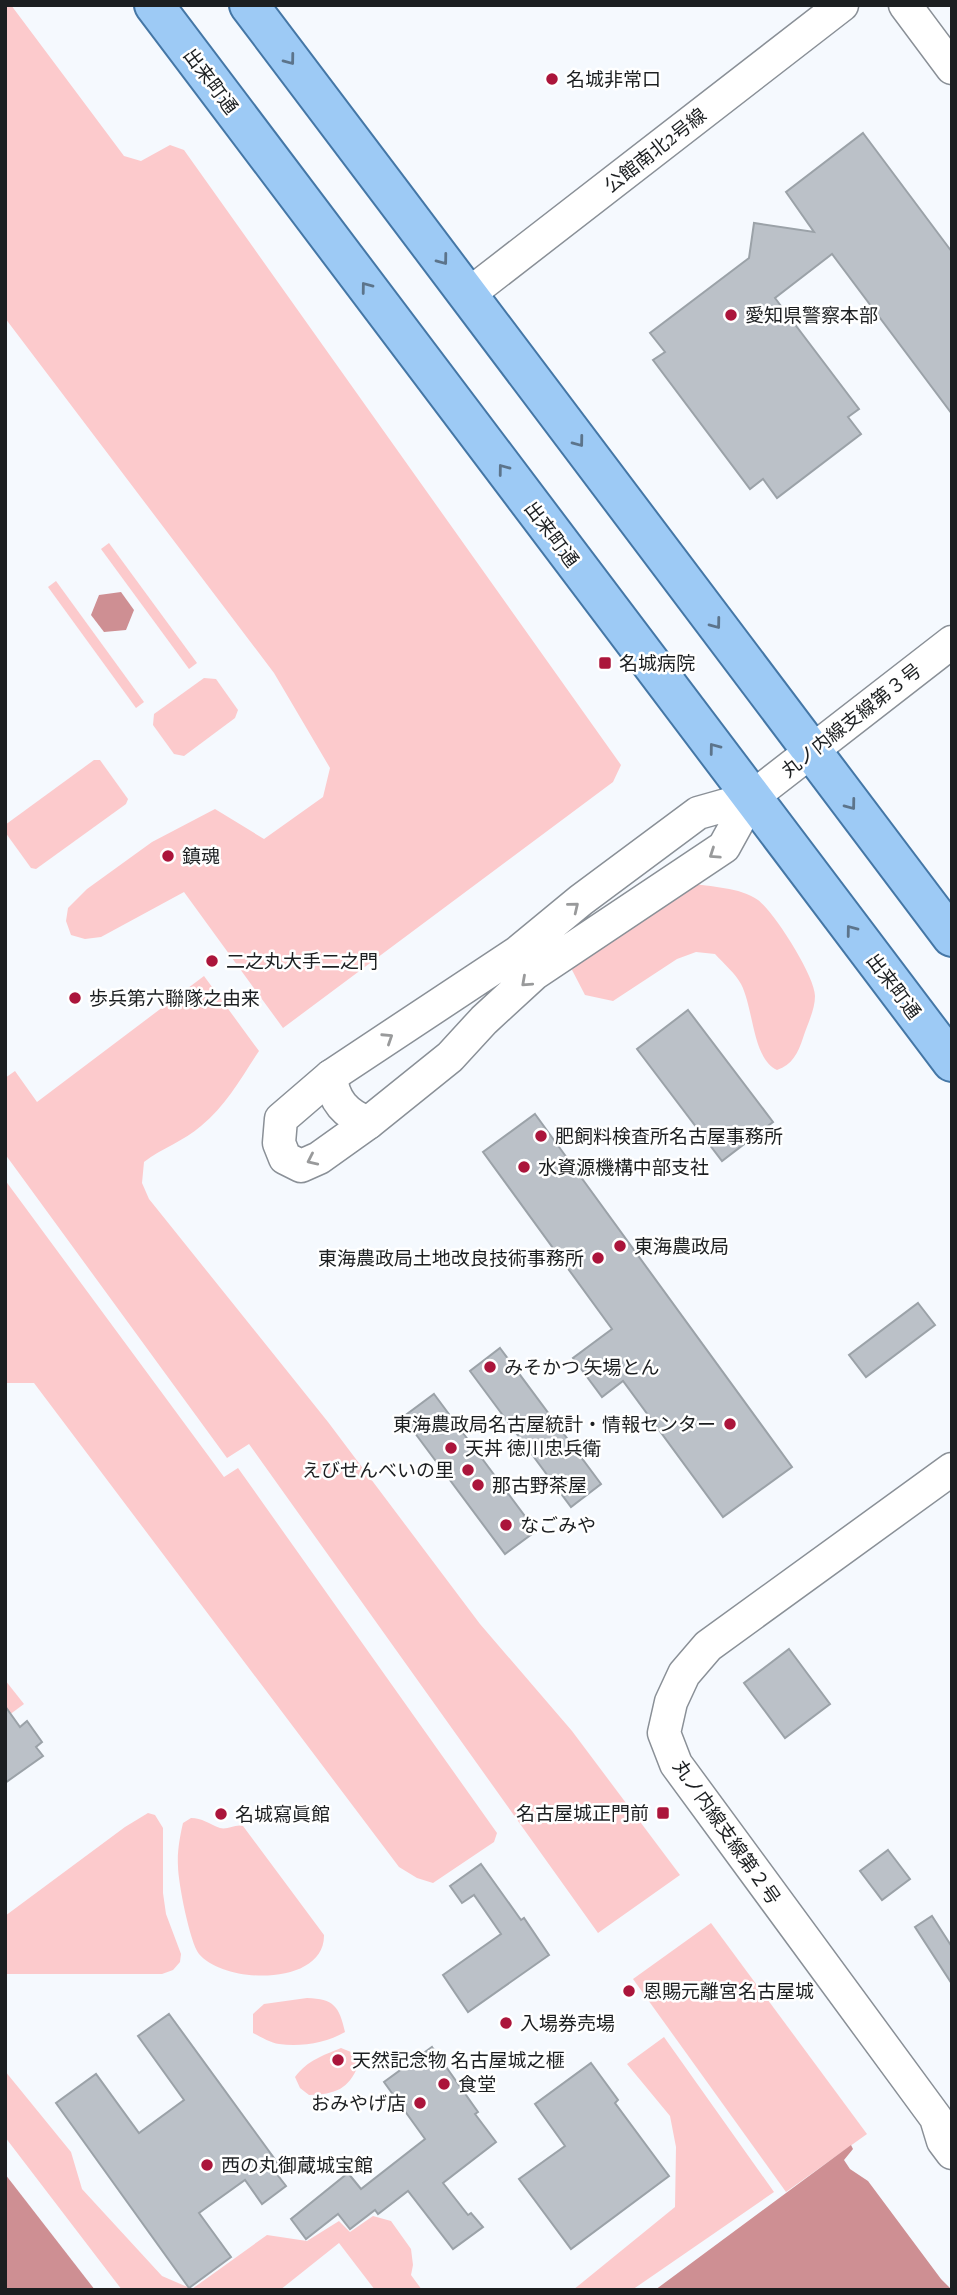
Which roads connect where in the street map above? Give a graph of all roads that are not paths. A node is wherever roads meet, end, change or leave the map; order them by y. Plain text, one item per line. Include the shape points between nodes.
1 (154, 5) edge
2 (249, 5) edge
3 (842, 5) edge
4 (905, 5) edge
5 (952, 68) edge
6 (469, 294) junction
7 (952, 642) edge
8 (810, 750) junction
9 (751, 798) junction
10 (952, 937) edge
11 (952, 1062) edge
12 (331, 1076) junction
13 (368, 1123) junction
14 (952, 1469) edge
15 (952, 2153) edge

9 -> 1 main road, 出来町通
2 -> 6 main road
3 - 6 street, 公館南北2号線
4 - 5 street
6 -> 8 main road
7 - 8 street, 丸ノ内線支線第３号
8 - 9 street, 丸ノ内線支線第３号
8 -> 10 main road
11 -> 9 main road, 出来町通
12 -> 9 street via 518,953 698,813
9 -> 13 street via 724,847 534,974 450,1057
12 - 13 street via 332,1088 348,1115
13 -> 12 street via 302,1166 285,1158 279,1143 281,1119
14 - 15 street, 丸ノ内線支線第２号 via 708,1646 684,1674 664,1733 676,1764 936,2118

